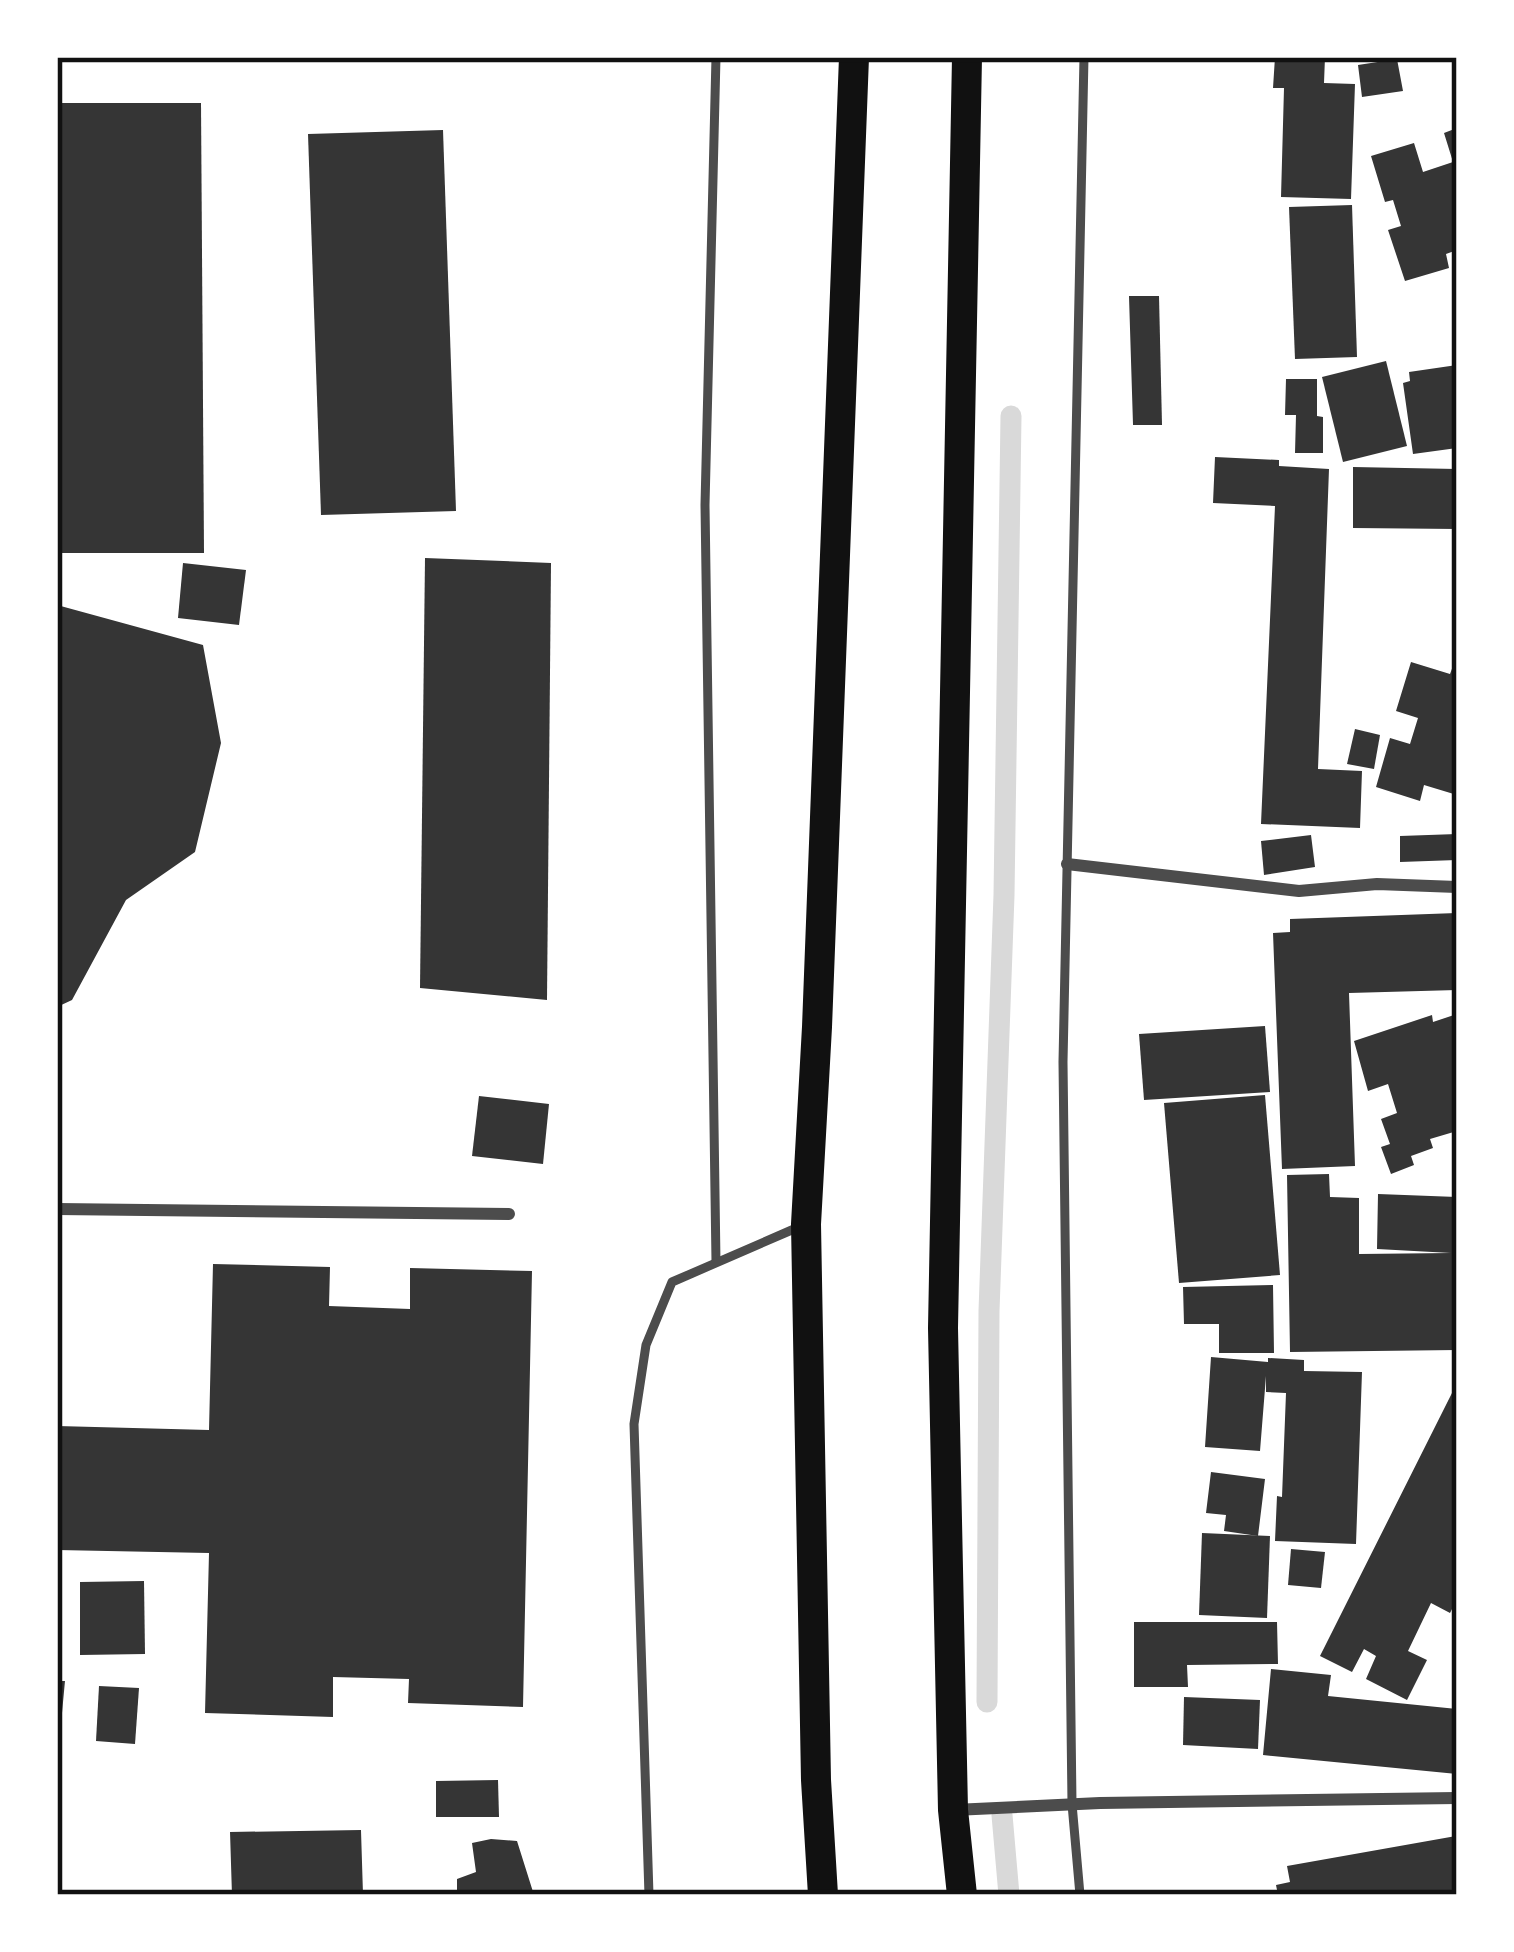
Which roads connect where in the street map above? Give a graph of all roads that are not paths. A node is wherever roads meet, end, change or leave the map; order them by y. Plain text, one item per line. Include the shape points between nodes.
1 (716, 57) edge
2 (854, 57) edge
3 (968, 57) edge
4 (1084, 57) edge
5 (1067, 864) junction
6 (1457, 887) edge
7 (57, 1209) edge
8 (509, 1214) dead end
9 (806, 1224) junction
10 (716, 1262) junction
11 (1457, 1798) edge
12 (1072, 1804) junction
13 (953, 1810) junction
14 (649, 1895) edge
15 (823, 1895) edge
16 (962, 1895) edge
17 (1080, 1895) edge

1 - 10 lane via 705,505
2 - 9 main road
3 - 13 main road via 943,1328
4 - 5 lane
5 - 6 street via 1299,892
5 - 12 lane
7 - 8 street
9 - 10 lane
9 - 15 main road
10 - 14 lane via 672,1282 646,1345 634,1424
11 - 12 street
12 - 13 street
12 - 17 lane
13 - 16 main road

